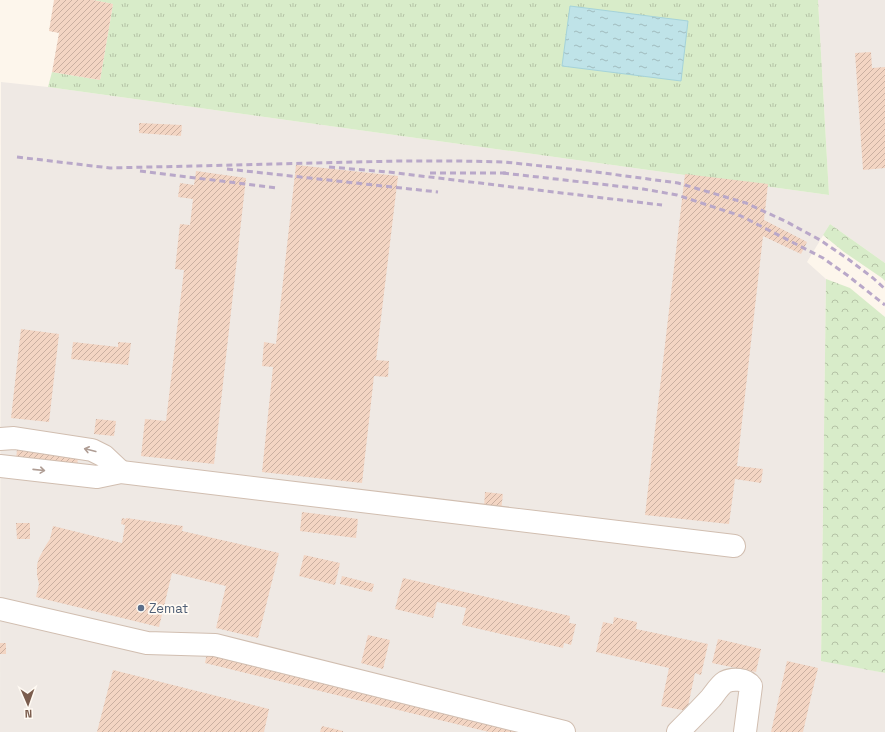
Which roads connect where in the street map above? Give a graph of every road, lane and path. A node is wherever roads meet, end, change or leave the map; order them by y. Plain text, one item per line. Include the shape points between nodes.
1 (0, 439) edge
2 (0, 466) edge
3 (121, 472) junction
4 (734, 546) dead end
5 (0, 609) edge
6 (564, 732) edge
7 (678, 732) edge
8 (745, 732) edge

3 -> 1 lane via 104,456 92,450 14,438
2 -> 3 lane via 97,477
3 - 4 lane
5 - 6 lane via 147,643 215,645
7 - 8 lane via 723,683 734,679 750,683 751,686

